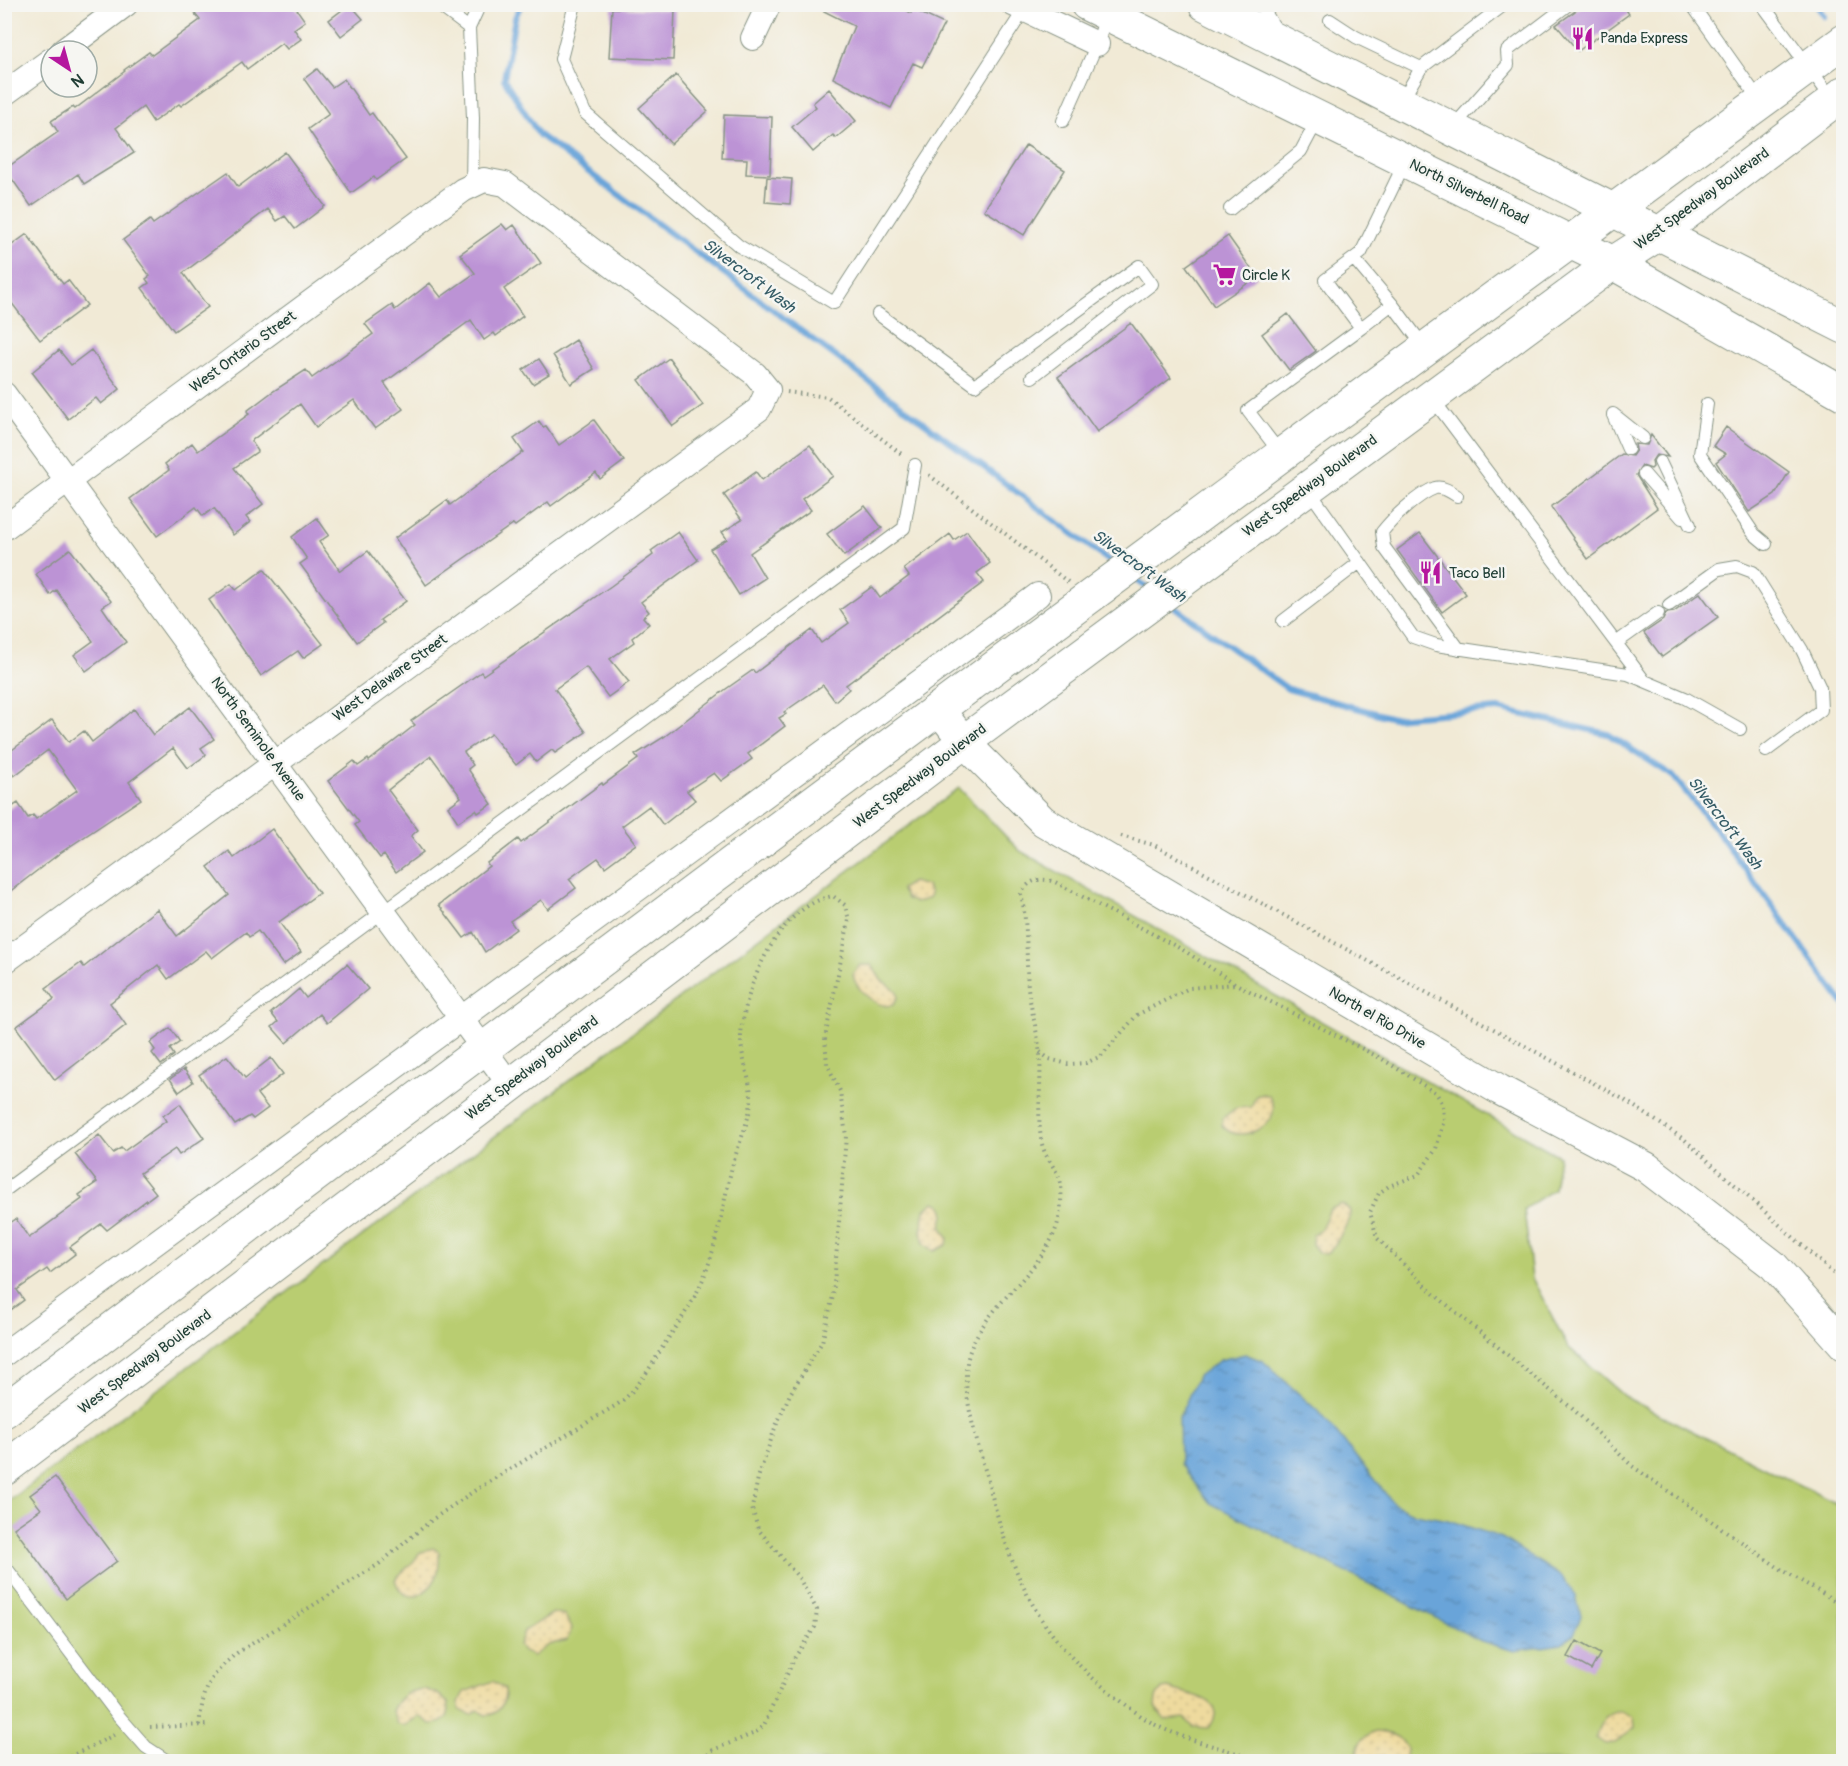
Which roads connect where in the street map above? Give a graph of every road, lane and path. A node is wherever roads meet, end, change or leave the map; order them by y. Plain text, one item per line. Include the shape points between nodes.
1 (126, 4) edge
2 (437, 4) edge
3 (480, 4) edge
4 (574, 4) edge
5 (769, 4) edge
6 (1205, 4) edge
7 (1260, 4) edge
8 (1505, 4) edge
9 (1569, 4) edge
10 (1762, 4) edge
11 (1019, 7) edge
12 (1695, 7) edge
13 (1100, 17) edge
14 (1330, 20) dead end
15 (469, 27) junction
16 (753, 38) dead end
17 (79, 39) edge
18 (1844, 41) edge
19 (1285, 44) junction
20 (1808, 67) junction
21 (1421, 68) junction
22 (39, 69) edge
23 (4, 94) edge
24 (1839, 97) edge
25 (1401, 102) junction
26 (1761, 102) junction
27 (1318, 118) junction
28 (1063, 121) dead end
29 (1452, 128) junction
30 (1405, 161) junction
31 (478, 183) junction
32 (1230, 209) dead end
33 (1614, 209) junction
34 (1660, 233) junction
35 (1568, 241) junction
36 (1354, 260) junction
37 (1612, 264) junction
38 (1392, 304) junction
39 (878, 314) dead end
40 (1844, 327) edge
41 (1361, 328) junction
42 (1425, 348) junction
43 (1032, 377) dead end
44 (4, 394) edge
45 (1844, 394) edge
46 (1431, 398) junction
47 (1707, 404) dead end
48 (1613, 414) joint
49 (1281, 454) junction
50 (915, 465) dead end
51 (1652, 468) joint
52 (69, 482) junction
53 (1308, 488) junction
54 (1457, 496) dead end
55 (4, 528) edge
56 (1766, 544) dead end
57 (1360, 562) junction
58 (1038, 595) dead end
59 (1669, 605) dead end
60 (1658, 613) dead end
61 (1283, 621) dead end
62 (1616, 643) junction
63 (1459, 649) junction
64 (1644, 681) junction
65 (918, 682) junction
66 (938, 708) junction
67 (1740, 729) dead end
68 (964, 742) junction
69 (1766, 751) dead end
70 (275, 761) junction
71 (1120, 835) dead end
72 (385, 912) junction
73 (4, 962) edge
74 (1236, 984) junction
75 (461, 1017) junction
76 (483, 1047) junction
77 (1040, 1052) junction
78 (510, 1085) junction
79 (4, 1191) edge
80 (1844, 1283) edge
81 (1844, 1345) edge
82 (4, 1354) edge
83 (4, 1411) edge
84 (4, 1469) edge
85 (4, 1565) edge
86 (1844, 1606) edge
87 (199, 1725) dead end
88 (169, 1761) edge
89 (699, 1761) edge
90 (1264, 1761) edge

1 - 17 street
2 - 15 lane
3 - 15 lane
4 - 11 lane via 561,59 585,113 739,246 834,303
5 - 16 street
6 - 19 main road
7 - 19 lane
8 - 21 lane
9 - 29 lane via 1507,51 1508,65
10 - 20 lane
11 - 13 street, North Silverbell Road
12 - 26 lane
13 - 27 main road, North Silverbell Road
13 - 28 lane
14 - 21 lane
15 - 31 lane
18 - 20 main road
19 - 25 main road
20 - 24 lane
20 - 26 main road
21 - 25 lane
22 - 23 street
24 - 34 main road, West Speedway Boulevard
25 - 29 main road
26 - 33 main road
27 - 30 main road, North Silverbell Road
27 - 32 lane via 1301,151
29 - 33 main road
30 - 35 main road, North Silverbell Road
30 - 36 lane via 1361,253
31 - 52 street, West Ontario Street via 463,190
31 - 70 street, West Delaware Street via 505,184 755,374 768,390 759,409
33 - 34 main road
33 - 35 main road
34 - 37 main road, West Speedway Boulevard
34 - 40 main road
35 - 37 main road, North Silverbell Road
35 - 42 main road
36 - 38 lane
36 - 41 lane via 1325,280
37 - 45 main road, North Silverbell Road
37 - 46 main road, West Speedway Boulevard
38 - 41 lane
38 - 42 lane
39 - 43 lane via 975,385 1139,266 1152,285
41 - 49 lane via 1248,411
42 - 49 main road
44 - 52 street, North Seminole Avenue
46 - 53 main road, West Speedway Boulevard
46 - 62 lane
47 - 56 lane via 1700,454 1754,534
48 - 48 lane via 1636,444
49 - 53 main road
49 - 66 main road
50 - 72 lane via 904,528
51 - 51 lane via 1689,525
52 - 55 street, West Ontario Street
52 - 70 street, North Seminole Avenue
53 - 57 lane
53 - 68 main road, West Speedway Boulevard
54 - 63 lane via 1444,488 1435,488 1394,516 1383,532 1384,547
57 - 61 lane
57 - 63 lane via 1413,637
58 - 65 street
59 - 69 lane via 1719,569 1737,566 1753,572 1802,650 1820,688 1821,711
60 - 62 lane
62 - 64 lane
63 - 64 lane via 1628,674
64 - 67 lane via 1685,698
65 - 66 street, North el Rio Drive
65 - 75 street
66 - 68 street, North el Rio Drive
66 - 76 main road
68 - 78 main road, West Speedway Boulevard
68 - 81 street, North el Rio Drive via 1043,821 1500,1090 1646,1167 1773,1265
70 - 72 street, North Seminole Avenue
70 - 73 street, West Delaware Street
71 - 80 path via 1164,851 1623,1099 1685,1140
72 - 75 street, North Seminole Avenue
72 - 79 lane
74 - 77 path via 1189,988 1137,1015 1101,1056 1086,1063 1068,1064
74 - 77 path via 1183,950 1053,881 1040,878 1027,884 1021,894 1029,989
74 - 86 path via 1407,1074 1436,1093 1443,1104 1441,1134 1427,1166 1408,1180 1389,1186 1374,1202 1370,1221 1381,1243 1434,1294 1574,1410 1632,1466 1779,1568
75 - 76 street, North Seminole Avenue
75 - 82 street
76 - 78 street, North Seminole Avenue
76 - 83 main road
77 - 90 path via 1042,1146 1059,1178 1060,1215 1038,1258 982,1330 967,1360 966,1381 974,1424 1009,1554 1053,1637 1094,1679 1143,1719 1165,1730
78 - 84 main road, West Speedway Boulevard
85 - 88 lane via 117,1714 146,1747
87 - 89 path via 206,1686 216,1670 237,1653 379,1564 477,1489 631,1394 696,1294 708,1267 751,1102 741,1034 762,964 777,935 801,909 818,898 833,896 845,905 849,920 825,1038 827,1064 840,1091 846,1136 833,1296 822,1342 779,1420 758,1478 752,1508 758,1530 799,1578 817,1610 815,1627 795,1657 764,1725

